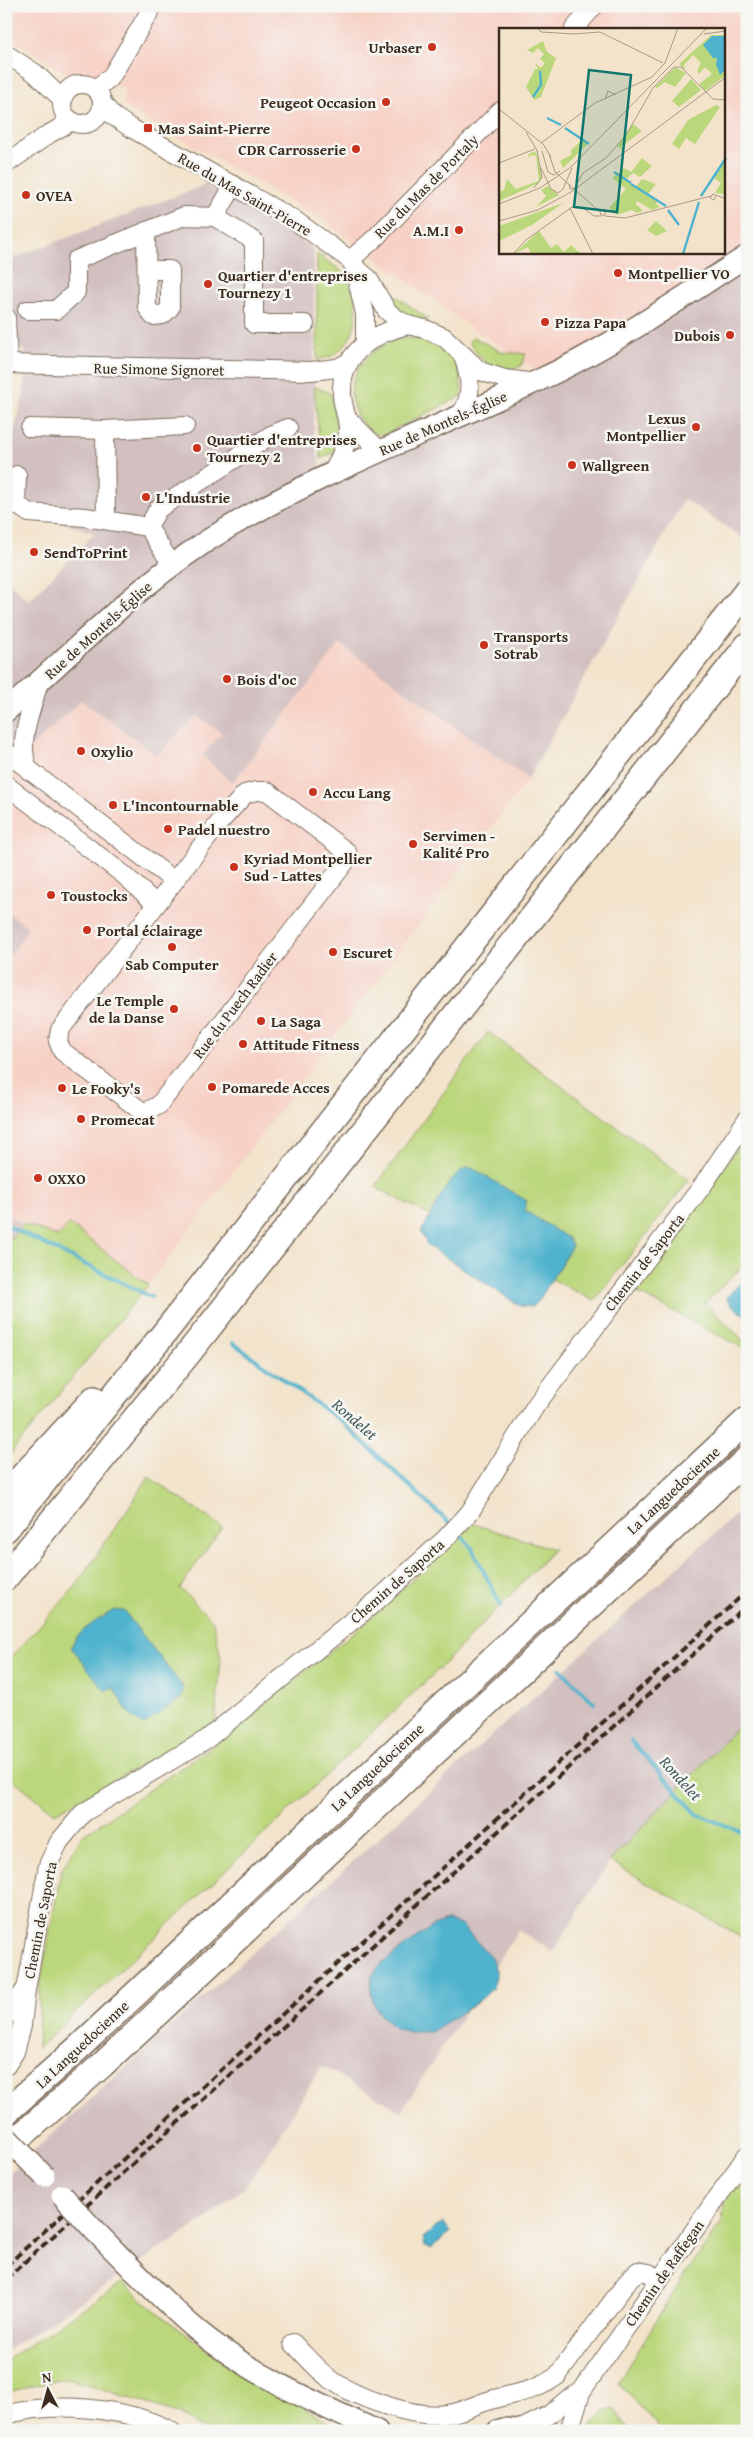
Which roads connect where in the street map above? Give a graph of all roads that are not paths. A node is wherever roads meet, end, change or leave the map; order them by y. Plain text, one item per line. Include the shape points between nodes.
1 (153, 6) edge
2 (594, 6) edge
3 (575, 28) edge
4 (6, 54) edge
5 (35, 73) junction
6 (76, 85) junction
7 (98, 104) junction
8 (67, 112) junction
9 (499, 112) edge
10 (6, 164) edge
11 (234, 185) junction
12 (216, 217) junction
13 (146, 231) junction
14 (747, 256) edge
15 (352, 263) junction
16 (147, 270) dead end
17 (27, 310) dead end
18 (6, 317) edge
19 (305, 324) dead end
20 (408, 326) junction
21 (365, 343) junction
22 (462, 355) junction
23 (347, 363) junction
24 (7, 364) edge
25 (311, 372) junction
26 (535, 382) junction
27 (342, 393) junction
28 (461, 414) junction
29 (347, 418) junction
30 (185, 426) dead end
31 (30, 428) dead end
32 (288, 428) dead end
33 (105, 430) junction
34 (380, 451) junction
35 (333, 472) junction
36 (17, 476) dead end
37 (106, 520) junction
38 (148, 526) junction
39 (172, 564) junction
40 (747, 591) edge
41 (747, 646) edge
42 (38, 684) junction
43 (6, 712) edge
44 (6, 752) edge
45 (29, 771) junction
46 (6, 785) edge
47 (173, 880) junction
48 (156, 904) junction
49 (747, 1119) edge
50 (166, 1331) junction
51 (747, 1420) edge
52 (747, 1459) edge
53 (6, 1494) edge
54 (65, 1508) junction
55 (6, 1529) edge
56 (6, 1577) edge
57 (6, 1588) edge
58 (26, 1990) junction
59 (6, 2016) edge
60 (6, 2066) edge
61 (6, 2112) edge
62 (6, 2137) edge
63 (6, 2149) edge
64 (747, 2155) edge
65 (659, 2280) junction
66 (294, 2344) dead end
67 (581, 2392) junction
68 (6, 2415) edge
69 (524, 2430) edge
70 (171, 2431) edge
71 (377, 2431) edge
72 (498, 2431) edge
73 (569, 2431) edge

1 - 7 street
2 - 3 street
4 - 5 street
5 - 6 street
5 - 8 street
6 - 7 street via 90,85
6 - 8 street via 67,91
7 - 8 street via 84,124
7 - 11 street, Rue du Mas Saint-Pierre via 131,128
8 - 10 street via 49,134
9 - 15 street, Rue du Mas de Portaly
11 - 12 street
11 - 15 street, Rue du Mas Saint-Pierre via 296,220
12 - 13 street via 184,216
12 - 19 street via 254,241 254,324
13 - 16 street
13 - 17 street via 76,260 76,292 56,310
14 - 26 main road, Rue de Montels-Église via 612,342
15 - 20 street, Rue du Mas Saint-Pierre via 368,278 387,311
15 - 21 street via 365,314
18 - 24 street
20 - 21 street, Rue du Mas Saint-Pierre via 386,331
20 - 22 street, Rue du Mas Saint-Pierre via 444,337
21 - 23 street, Rue du Mas Saint-Pierre
22 - 26 street, Rue du Mas Saint-Pierre via 480,371 492,376
22 - 28 street, Rue du Mas Saint-Pierre via 470,387 469,400
23 - 25 street, Rue Simone Signoret
23 - 27 street
24 - 25 street, Rue Simone Signoret
25 - 27 street
26 - 28 main road, Rue de Montels-Église
27 - 29 street
28 - 34 main road, Rue de Montels-Église
29 - 34 street
29 - 35 street via 345,445
30 - 33 street
31 - 33 street
32 - 38 street via 271,435 158,509
33 - 37 street
34 - 35 main road, Rue de Montels-Église
35 - 39 main road, Rue de Montels-Église via 225,529
36 - 37 street via 16,504 29,514
37 - 38 street
38 - 39 street
39 - 42 main road, Rue de Montels-Église
40 - 50 highway
41 - 54 highway
42 - 43 main road, Rue de Montels-Église
42 - 45 street via 24,733 23,757
44 - 45 street
45 - 47 street
46 - 48 street via 124,875
47 - 48 street, Rue du Puech Radier
47 - 48 street, Rue du Puech Radier via 245,794 256,791 267,791 346,852 346,861 159,1105 144,1112 62,1051 58,1041 63,1024
49 - 58 street, Chemin de Saporta via 704,1185 536,1405 470,1512 445,1539 380,1598 207,1738 83,1813 58,1842 48,1865
50 - 53 highway via 82,1410
50 - 55 highway
51 - 61 highway, La Languedocienne
52 - 63 highway, La Languedocienne via 102,2065
54 - 56 highway
54 - 57 highway
58 - 59 street
58 - 60 street, Chemin de Saporta via 22,2026
62 - 71 main road, bridge via 163,2300 199,2332 296,2394
64 - 65 street, Chemin de Raffegan
65 - 66 street via 638,2270 557,2376 543,2386 447,2414 421,2414 364,2397 328,2378
65 - 67 street, Chemin de Raffegan
67 - 69 street, Chemin de Raffegan
67 - 73 street, Chemin de Raffegan
68 - 70 street via 25,2409 102,2411 131,2416
69 - 72 main road

